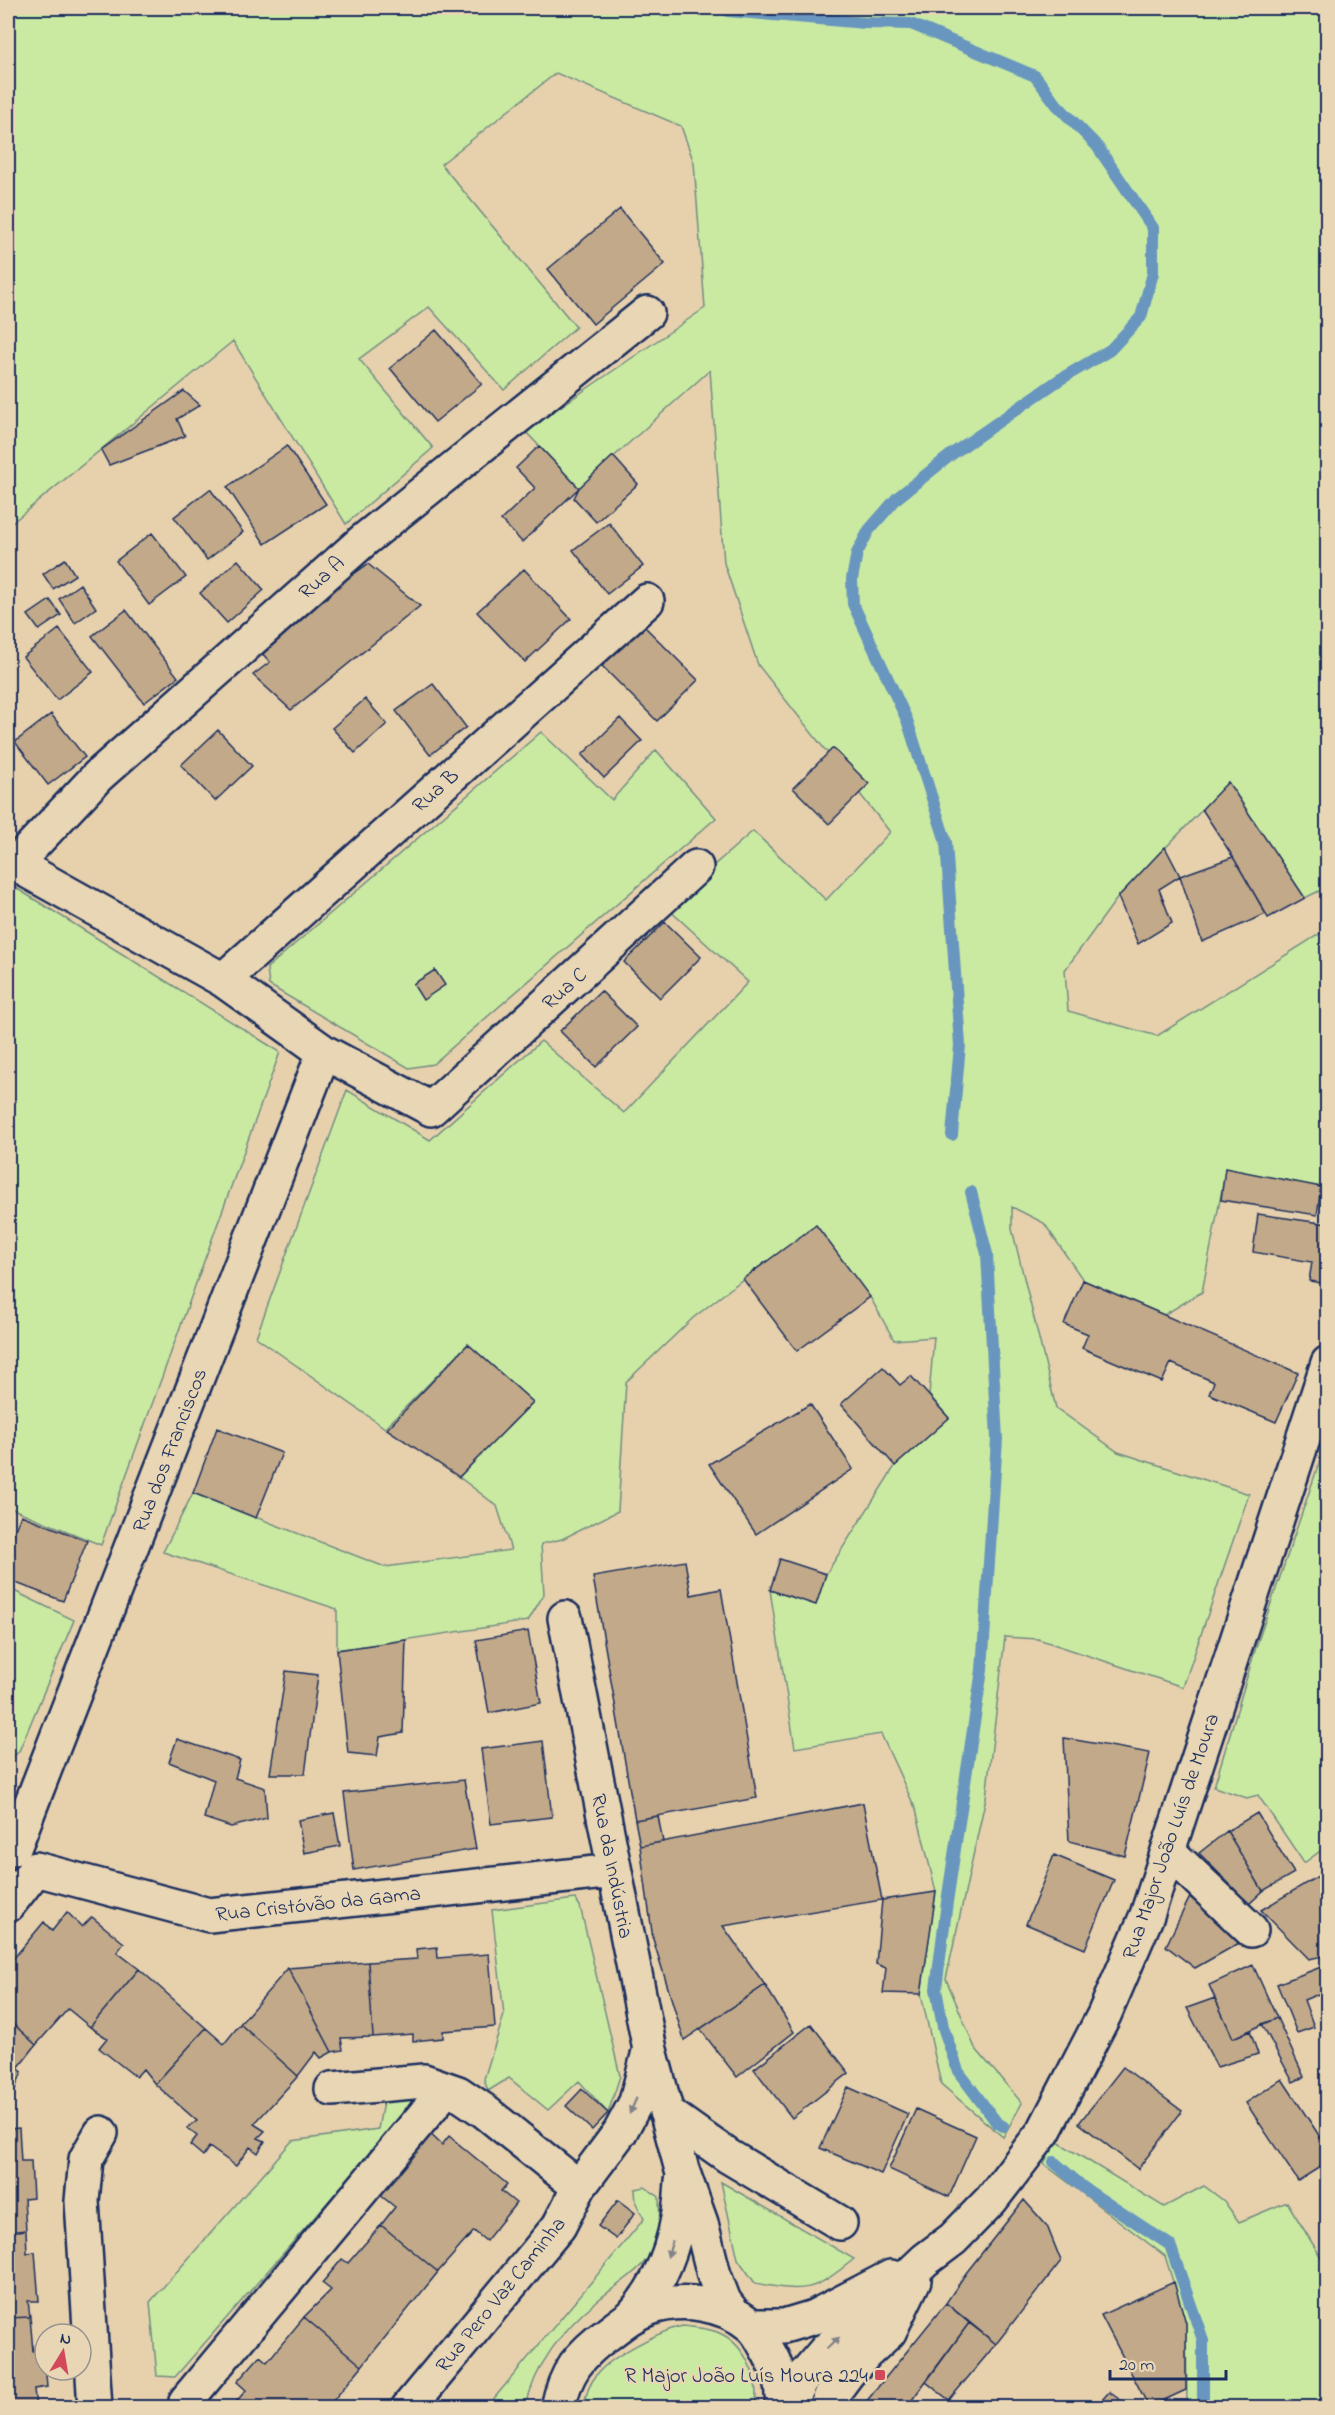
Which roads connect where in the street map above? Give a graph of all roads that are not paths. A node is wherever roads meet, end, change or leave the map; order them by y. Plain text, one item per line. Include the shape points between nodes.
1 (647, 314) dead end
2 (647, 601) dead end
3 (696, 867) dead end
4 (223, 980) junction
5 (324, 1052) junction
6 (1328, 1363) edge
7 (564, 1618) dead end
8 (1168, 1851) junction
9 (19, 1853) edge
10 (614, 1871) junction
11 (8, 1905) edge
12 (1251, 1930) dead end
13 (650, 2050) junction
14 (332, 2089) dead end
15 (446, 2089) junction
16 (666, 2112) junction
17 (101, 2133) dead end
18 (682, 2170) junction
19 (579, 2187) junction
20 (840, 2223) dead end
21 (925, 2260) junction
22 (631, 2317) junction
23 (743, 2320) junction
24 (186, 2401) dead end
25 (95, 2408) edge
26 (408, 2408) edge
27 (558, 2408) edge
28 (782, 2408) edge
29 (787, 2408) edge
30 (826, 2408) edge

1 - 4 street, Rua A via 364,540 98,776 15,864
2 - 4 street, Rua B
3 - 5 street, Rua C via 431,1109
4 - 5 street
5 - 9 street, Rua dos Franciscos
6 - 8 street, Rua Major João Luís de Moura
7 - 10 street, Rua da Indústria
8 - 12 street
8 - 21 street, Rua Major João Luís de Moura via 1147,1915 1104,2015 1044,2131 991,2200 953,2239
9 - 10 street, Rua Cristóvão da Gama via 209,1915
9 - 11 street
10 - 13 street, Rua da Indústria
13 - 16 street, Rua da Indústria
13 -> 19 street, Rua Pero Vaz Caminha via 636,2102 620,2132
14 - 15 street via 424,2081
15 - 19 street via 483,2110
15 - 24 street
16 - 18 street, Rua da Indústria
16 - 20 street via 728,2157
17 - 25 street via 86,2159 82,2201
18 -> 22 street, Rua da Indústria via 678,2222 665,2265 658,2282
18 - 23 street, Rua da Indústria via 717,2284 724,2301
19 - 26 street, Rua Pero Vaz Caminha via 559,2226
21 - 23 street, Rua Major João Luís de Moura via 814,2317 784,2326
29 -> 21 street, Rua Major João Luís de Moura via 803,2378 826,2350
21 - 30 street via 889,2332 847,2374
22 - 23 street, Rua Major João Luís de Moura via 670,2303 714,2306
22 - 27 street via 580,2359 566,2380
23 - 28 street, Rua da Indústria via 772,2358 780,2380

